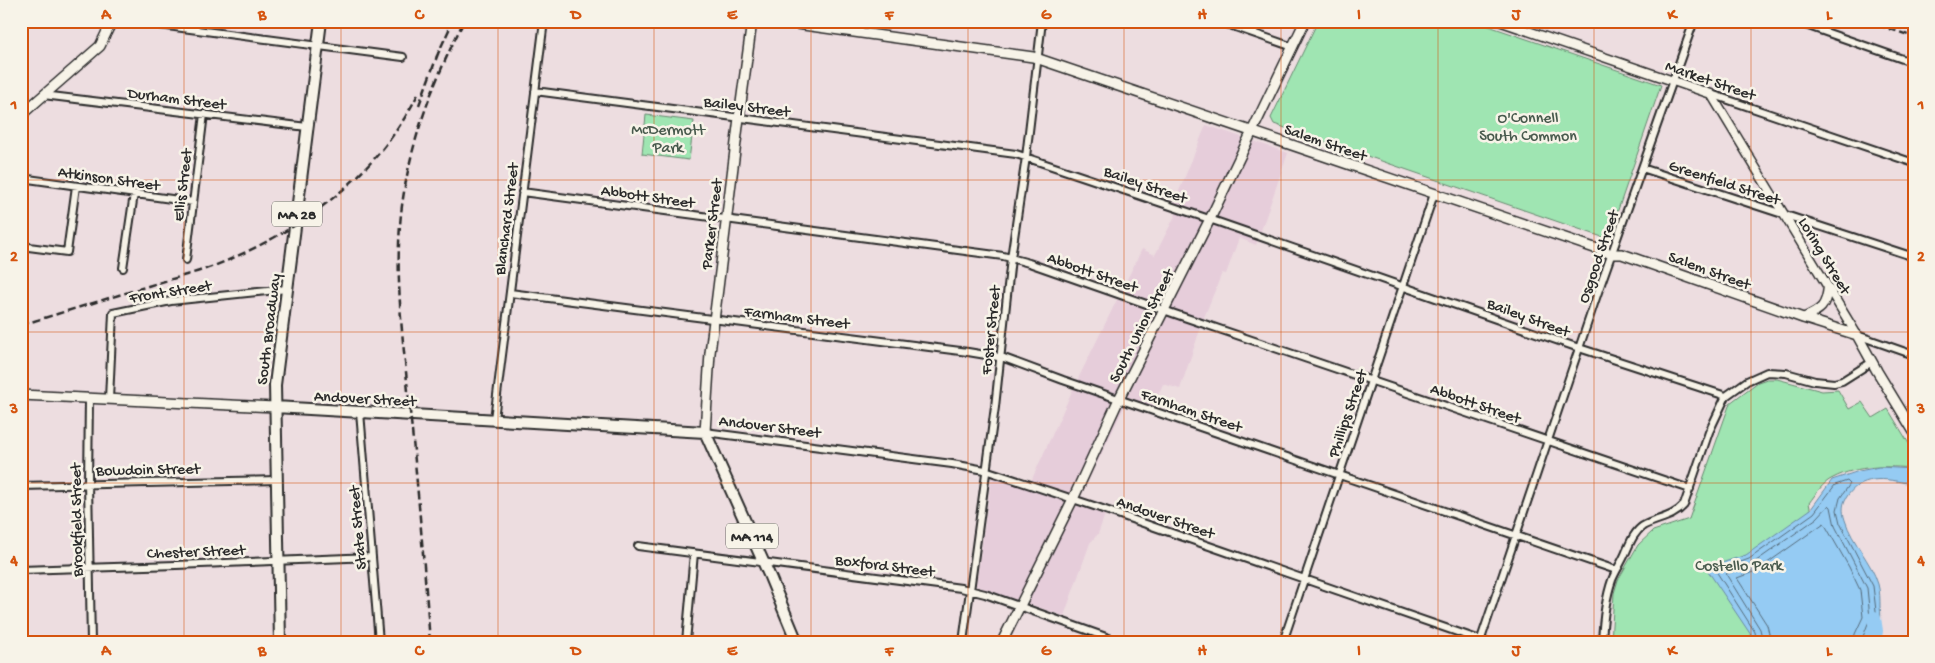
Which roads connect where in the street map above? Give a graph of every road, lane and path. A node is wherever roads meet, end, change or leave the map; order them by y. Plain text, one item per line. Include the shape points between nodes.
1 (112, 21) edge
2 (129, 21) edge
3 (322, 21) edge
4 (544, 21) edge
5 (752, 21) edge
6 (775, 21) edge
7 (1042, 21) edge
8 (1218, 21) edge
9 (1305, 21) edge
10 (1499, 21) edge
11 (1694, 21) edge
12 (1794, 21) edge
13 (318, 47) junction
14 (1293, 47) junction
15 (403, 57) dead end
16 (1038, 58) junction
17 (1914, 63) edge
18 (1673, 81) junction
19 (535, 92) junction
20 (1712, 94) junction
21 (43, 95) junction
22 (204, 114) junction
23 (21, 115) edge
24 (738, 118) junction
25 (307, 127) junction
26 (1253, 132) junction
27 (1026, 157) junction
28 (1914, 163) edge
29 (1642, 168) junction
30 (21, 178) edge
31 (76, 186) junction
32 (522, 192) junction
33 (134, 194) junction
34 (1434, 194) junction
35 (193, 202) junction
36 (1784, 215) junction
37 (726, 219) junction
38 (1210, 219) junction
39 (21, 246) edge
40 (1612, 254) junction
41 (1914, 257) edge
42 (1011, 258) junction
43 (186, 260) dead end
44 (123, 268) dead end
45 (1404, 286) junction
46 (1828, 287) junction
47 (287, 289) junction
48 (510, 293) junction
49 (1165, 311) junction
50 (1803, 318) junction
51 (714, 319) junction
52 (1857, 335) junction
53 (1579, 348) junction
54 (1914, 355) edge
55 (1000, 358) junction
56 (1872, 362) junction
57 (1371, 380) junction
58 (21, 395) edge
59 (1726, 396) junction
60 (89, 398) junction
61 (109, 399) junction
62 (1119, 399) junction
63 (275, 407) junction
64 (360, 412) junction
65 (494, 420) junction
66 (705, 432) junction
67 (1914, 432) edge
68 (1548, 441) junction
69 (985, 470) junction
70 (1339, 474) junction
71 (276, 480) junction
72 (88, 483) junction
73 (21, 486) edge
74 (1690, 489) junction
75 (1073, 499) junction
76 (1516, 536) junction
77 (638, 546) dead end
78 (694, 553) junction
79 (372, 557) junction
80 (278, 561) junction
81 (764, 563) junction
82 (90, 568) junction
83 (21, 570) edge
84 (1616, 570) junction
85 (1304, 580) junction
86 (970, 590) junction
87 (1020, 608) junction
88 (1482, 641) edge
89 (91, 642) edge
90 (280, 642) edge
91 (379, 642) edge
92 (686, 642) edge
93 (797, 642) edge
94 (963, 642) edge
95 (1002, 642) edge
96 (1120, 642) edge
97 (1283, 642) edge
98 (1602, 642) edge

1 - 21 main road via 100,46
2 - 13 street
3 - 13 main road, South Broadway / MA 28
4 - 19 street, Blanchard Street
5 - 24 main road, Parker Street / MA 114
6 - 16 main road, Salem Street
7 - 16 street, Foster Street
8 - 14 street
9 - 14 main road, South Union Street
10 - 18 street, Market Street
11 - 18 street, Osgood Street
12 - 17 street
13 - 15 street
13 - 25 main road, South Broadway / MA 28
14 - 26 main road, South Union Street
16 - 26 main road, Salem Street
16 - 27 street, Foster Street
18 - 20 street, Market Street
18 - 29 street, Osgood Street
19 - 24 street, Bailey Street
19 - 32 street, Blanchard Street
20 - 28 street, Market Street
20 - 36 street, Loring Street
21 - 22 street, Durham Street
21 - 23 main road
22 - 25 street, Durham Street
22 - 35 street, Ellis Street
24 - 27 street, Bailey Street
24 - 37 main road, Parker Street / MA 114
25 - 47 main road, South Broadway / MA 28
26 - 34 main road, Salem Street
26 - 38 main road, South Union Street
27 - 38 street, Bailey Street
27 - 42 street, Foster Street
29 - 36 street, Greenfield Street
29 - 40 street, Osgood Street
30 - 31 street, Atkinson Street
31 - 33 street, Atkinson Street
31 - 39 street via 67,252
32 - 37 street, Abbott Street
32 - 48 street, Blanchard Street
33 - 35 street, Atkinson Street
33 - 44 street
34 - 40 main road, Salem Street
34 - 45 street, Phillips Street
35 - 43 street, Ellis Street
36 - 41 street, Greenfield Street
36 - 46 street, Loring Street
37 - 42 street, Abbott Street
37 - 51 main road, Parker Street / MA 114
38 - 45 street, Bailey Street
38 - 49 main road, South Union Street
40 - 50 main road, Salem Street via 1622,254
40 - 53 street, Osgood Street
42 - 49 street, Abbott Street
42 - 55 street, Foster Street
45 - 53 street, Bailey Street
45 - 57 street, Phillips Street
46 - 50 street via 1825,304
46 - 52 street, Loring Street
47 - 61 street, Front Street via 171,301 112,312
47 - 63 main road, South Broadway / MA 28
48 - 51 street, Farnham Street
48 - 65 street, Blanchard Street
49 - 57 street, Abbott Street
49 - 62 main road, South Union Street
50 - 52 main road, Salem Street
51 - 55 street, Farnham Street
51 - 66 main road, Parker Street / MA 114
52 - 54 street
52 - 56 main road, Loring Street
53 - 59 street, Bailey Street
53 - 68 street, Osgood Street
55 - 62 street, Farnham Street
55 - 69 street, Foster Street
56 - 59 street via 1842,381 1826,384 1786,373 1767,372
56 - 67 main road, Loring Street
57 - 68 street, Abbott Street
57 - 70 street, Phillips Street
58 - 60 main road, Andover Street
59 - 74 street via 1709,432
60 - 61 main road, Andover Street
60 - 72 street, Brookfield Street
61 - 63 main road, Andover Street
62 - 70 street, Farnham Street
62 - 75 main road, South Union Street
63 - 64 main road, Andover Street
63 - 71 main road, South Broadway / MA 28
64 - 65 main road, Andover Street
64 - 79 street, State Street
65 - 66 main road, Andover Street
66 - 69 street, Andover Street
66 - 81 main road, MA 114
68 - 74 street, Abbott Street
68 - 76 street, Osgood Street
69 - 75 street, Andover Street
69 - 86 street, Foster Street
70 - 76 street, Farnham Street
70 - 85 street, Phillips Street
71 - 72 street, Bowdoin Street
71 - 80 main road, South Broadway / MA 28
72 - 73 street, Bowdoin Street
72 - 82 street, Brookfield Street
74 - 84 street via 1679,511 1637,532
75 - 85 street, Andover Street
75 - 87 main road, South Union Street
76 - 84 street, Farnham Street
76 - 88 street, Osgood Street
77 - 78 street, Boxford Street
78 - 81 street, Boxford Street
78 - 92 street
79 - 80 street, Chester Street
79 - 91 street, State Street
80 - 82 street, Chester Street
80 - 90 main road, South Broadway / MA 28
81 - 86 street, Boxford Street
81 - 93 main road, MA 114
82 - 83 street, Chester Street
82 - 89 street, Brookfield Street
84 - 98 street via 1604,613
85 - 88 street, Andover Street
85 - 97 street, Phillips Street
86 - 87 street, Boxford Street
86 - 94 street, Foster Street
87 - 95 main road, South Union Street
87 - 96 street, Boxford Street

